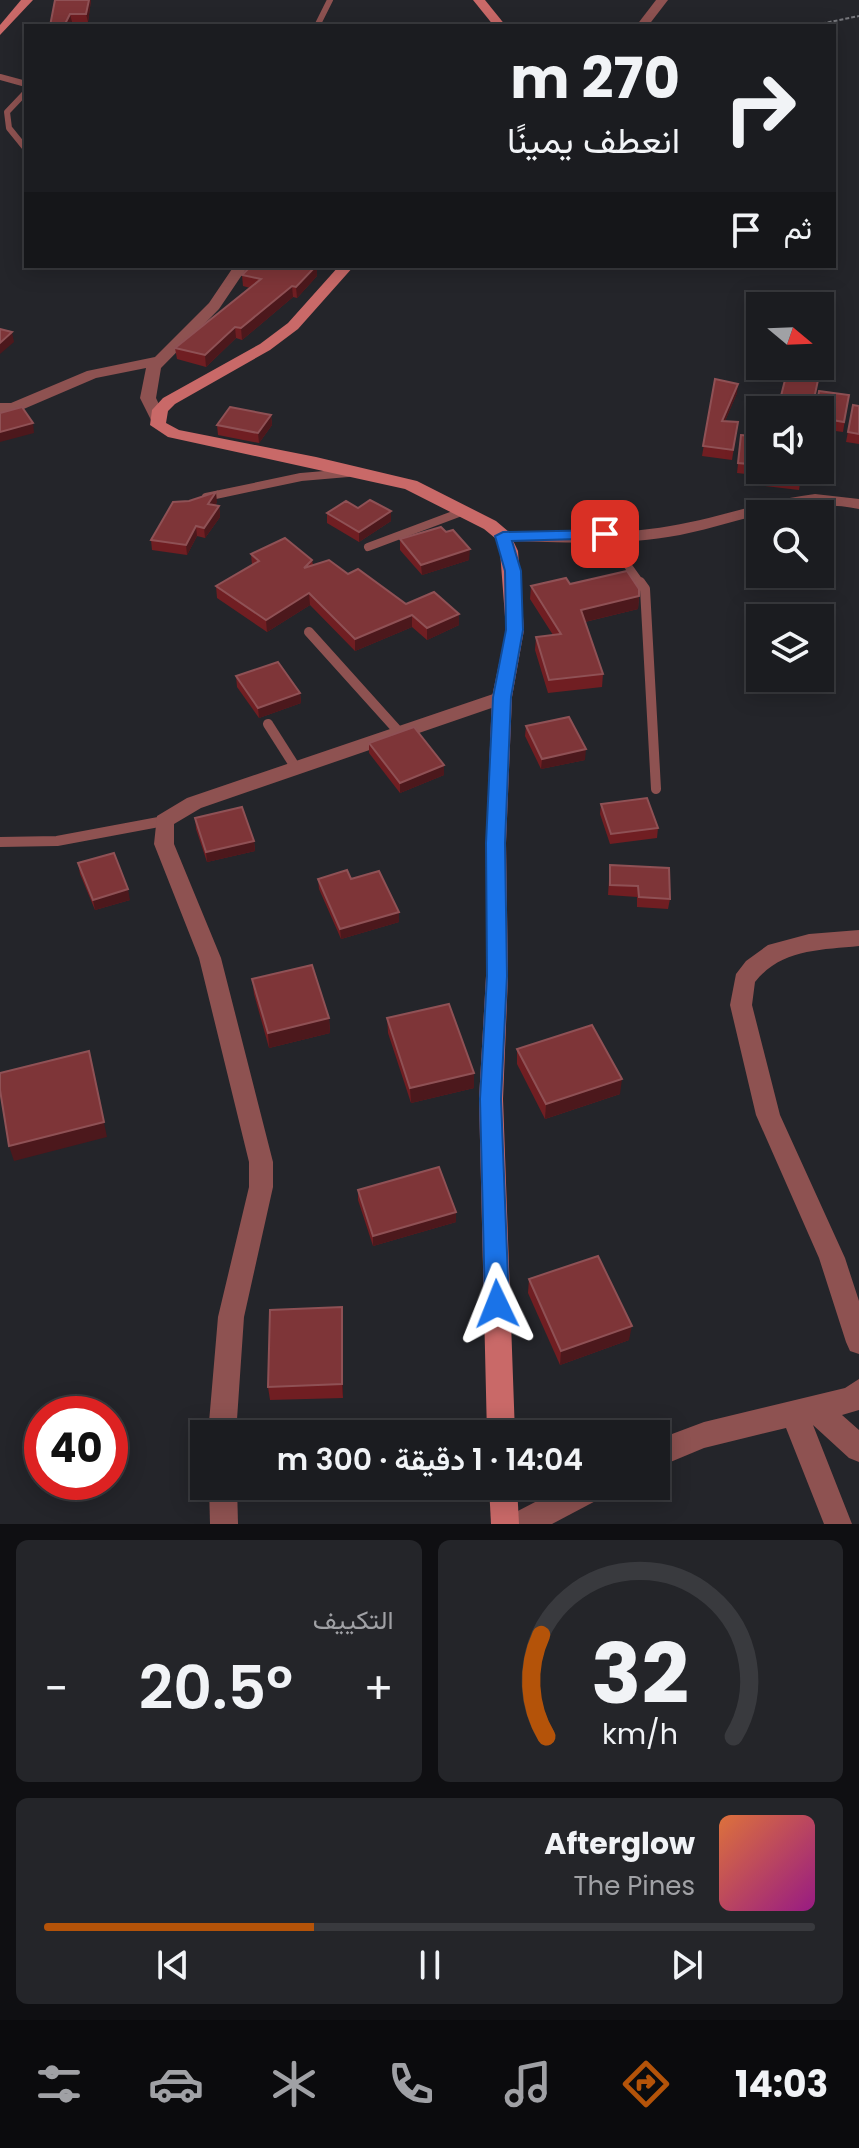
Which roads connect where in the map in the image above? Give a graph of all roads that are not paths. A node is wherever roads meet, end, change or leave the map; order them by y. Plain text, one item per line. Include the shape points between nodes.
1 (27, 0) edge
2 (330, 0) edge
3 (479, 0) edge
4 (662, 0) edge
5 (318, 24) edge
6 (498, 24) edge
7 (644, 24) edge
8 (2, 28) edge
9 (0, 77) edge
10 (24, 83) edge
11 (24, 94) edge
12 (24, 147) edge
13 (240, 268) edge
14 (345, 268) edge
15 (159, 361) junction
16 (2, 410) edge
17 (157, 417) junction
18 (362, 472) junction
19 (197, 499) edge
20 (859, 504) edge
21 (464, 511) junction
22 (605, 534) junction
23 (503, 536) junction
24 (368, 547) dead end
25 (309, 632) dead end
26 (502, 697) junction
27 (268, 724) dead end
28 (399, 732) junction
29 (296, 768) junction
30 (656, 789) dead end
31 (164, 821) junction
32 (0, 842) edge
33 (859, 938) edge
34 (859, 1342) edge
35 (859, 1392) edge
36 (806, 1412) junction
37 (223, 1420) edge
38 (501, 1420) edge
39 (670, 1448) edge
40 (859, 1448) edge
41 (223, 1500) edge
42 (504, 1500) edge
43 (568, 1500) edge
44 (224, 1524) edge
45 (505, 1524) edge
46 (522, 1524) edge
47 (838, 1524) edge

1 - 8 street
2 - 5 lane
3 - 6 street
4 - 7 street
9 - 10 lane
11 - 12 lane via 7,112 9,128
13 - 15 street via 214,306
14 - 17 street via 293,326 169,401
15 - 16 street via 92,374
15 - 17 street via 148,386
17 - 18 street via 158,425 174,434
18 - 19 lane via 301,477
18 - 21 street via 411,485
20 - 22 street via 781,504 680,530
21 - 23 street
21 - 24 lane
22 - 23 street
22 - 30 lane via 645,589
23 - 26 street via 513,571 515,630
25 - 28 lane
26 - 28 street
26 - 38 street via 491,1099
27 - 29 lane
28 - 29 street
29 - 31 street via 194,803
31 - 32 lane via 57,841
31 - 37 street via 164,844 210,958 261,1162 261,1187 231,1317
33 - 34 street via 776,951 744,980 741,1005 768,1115 832,1258
35 - 36 street via 853,1399
36 - 39 street via 704,1435
36 - 40 street
36 - 47 street
41 - 44 street
42 - 45 street
43 - 46 street

